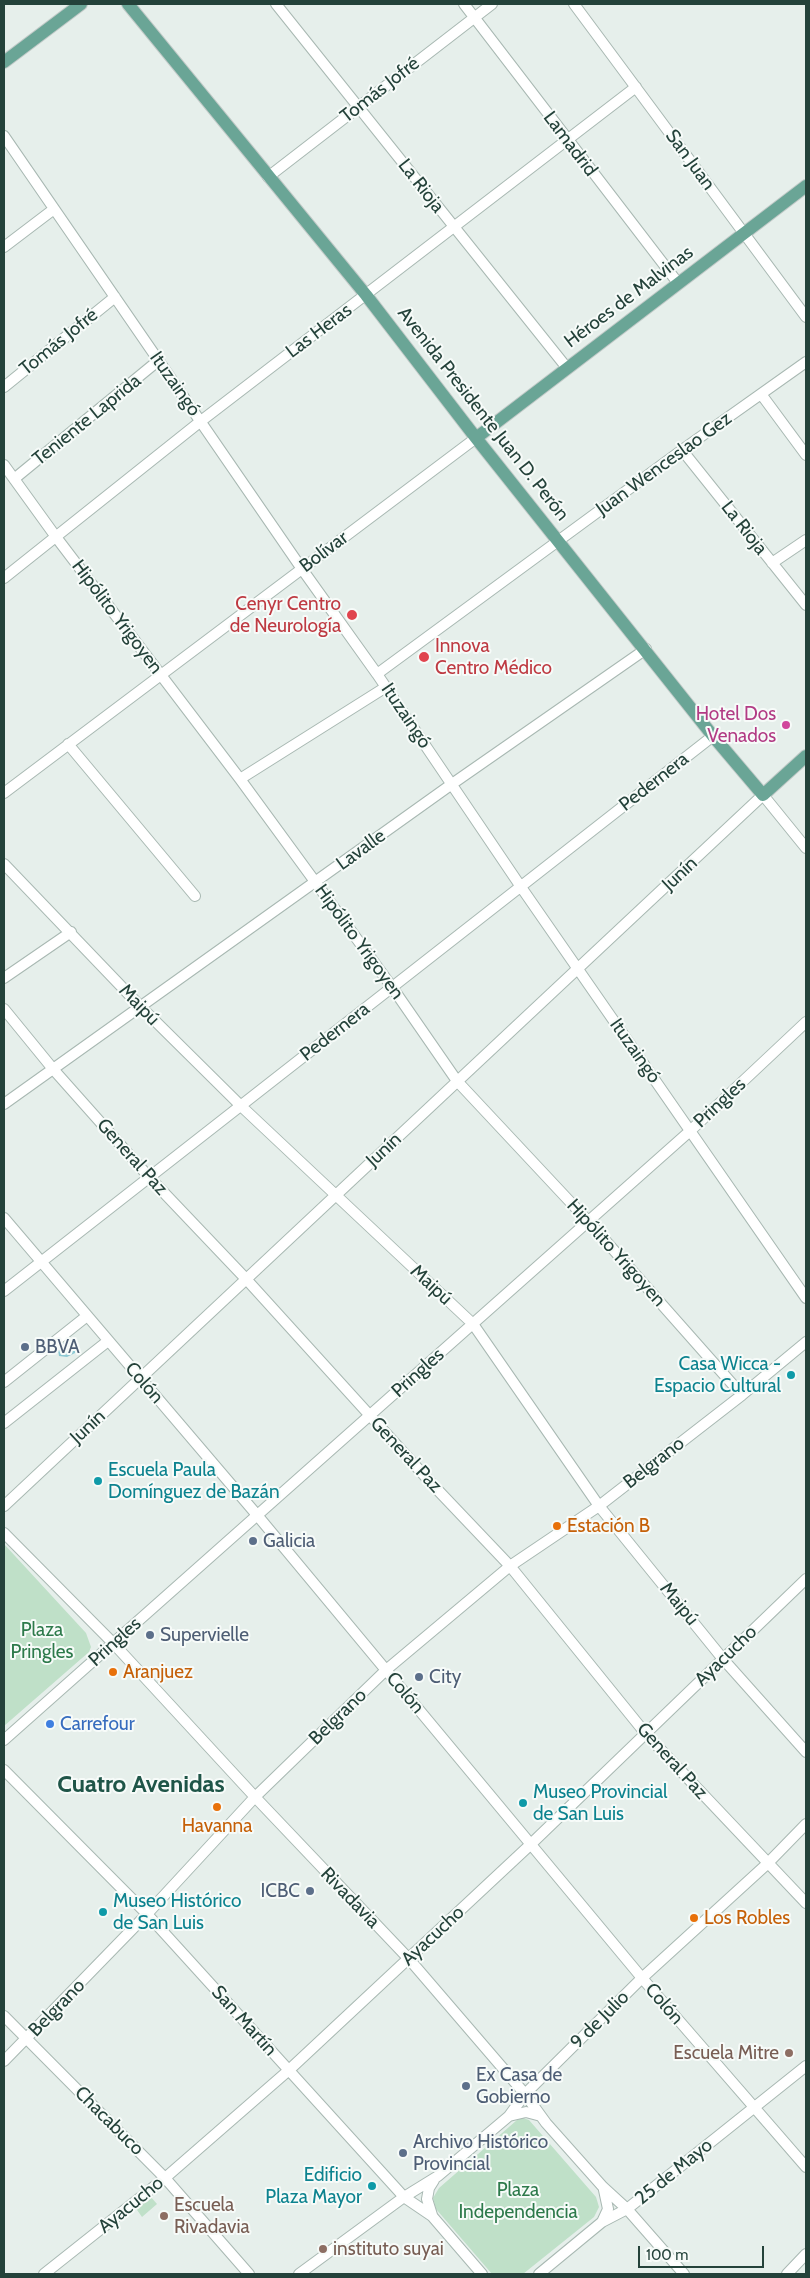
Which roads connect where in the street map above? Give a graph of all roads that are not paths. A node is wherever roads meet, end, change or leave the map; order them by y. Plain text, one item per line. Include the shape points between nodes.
1 (81, 4) edge
2 (128, 4) edge
3 (276, 4) edge
4 (464, 4) edge
5 (492, 4) edge
6 (574, 4) edge
7 (474, 18) junction
8 (4, 62) edge
9 (636, 88) junction
10 (359, 106) junction
11 (4, 136) edge
12 (567, 140) junction
13 (268, 176) junction
14 (806, 186) edge
15 (54, 209) junction
16 (454, 228) junction
17 (744, 234) junction
18 (4, 247) edge
19 (678, 283) junction
20 (366, 295) junction
21 (115, 297) junction
22 (806, 316) edge
23 (159, 360) junction
24 (806, 362) edge
25 (567, 368) junction
26 (4, 387) edge
27 (761, 394) junction
28 (201, 421) junction
29 (476, 438) junction
30 (682, 450) junction
31 (806, 455) edge
32 (4, 465) edge
33 (14, 478) junction
34 (56, 537) junction
35 (558, 540) junction
36 (806, 540) edge
37 (772, 564) junction
38 (302, 569) junction
39 (4, 578) edge
40 (806, 606) edge
41 (646, 649) junction
42 (377, 674) junction
43 (161, 676) junction
44 (386, 687) junction
45 (713, 736) junction
46 (68, 744) junction
47 (806, 756) edge
48 (240, 779) junction
49 (452, 784) junction
50 (4, 793) edge
51 (763, 795) junction
52 (806, 848) edge
53 (4, 864) edge
54 (316, 883) junction
55 (521, 887) junction
56 (195, 896) dead end
57 (71, 932) junction
58 (578, 969) junction
59 (4, 978) edge
60 (392, 987) junction
61 (141, 1007) junction
62 (4, 1009) edge
63 (806, 1022) edge
64 (52, 1069) junction
65 (457, 1081) junction
66 (4, 1104) edge
67 (240, 1106) junction
68 (690, 1131) junction
69 (149, 1178) junction
70 (336, 1195) junction
71 (4, 1218) edge
72 (588, 1221) junction
73 (40, 1263) junction
74 (247, 1280) junction
75 (4, 1291) edge
76 (806, 1298) edge
77 (87, 1316) junction
78 (473, 1324) junction
79 (108, 1341) junction
80 (806, 1342) edge
81 (140, 1378) junction
82 (4, 1382) edge
83 (742, 1395) junction
84 (370, 1417) junction
85 (4, 1423) edge
86 (4, 1506) edge
87 (599, 1506) junction
88 (257, 1515) junction
89 (4, 1533) edge
90 (510, 1566) junction
91 (806, 1579) edge
92 (113, 1643) junction
93 (723, 1659) junction
94 (386, 1670) junction
95 (646, 1734) junction
96 (4, 1740) edge
97 (806, 1752) edge
98 (4, 1770) edge
99 (255, 1798) junction
100 (806, 1824) edge
101 (530, 1844) junction
102 (767, 1864) junction
103 (806, 1904) edge
104 (147, 1914) junction
105 (409, 1959) junction
106 (642, 1978) junction
107 (4, 2016) edge
108 (27, 2039) junction
109 (4, 2061) edge
110 (806, 2066) edge
111 (289, 2070) junction
112 (525, 2094) junction
113 (753, 2108) junction
114 (509, 2116) junction
115 (541, 2116) junction
116 (806, 2167) edge
117 (438, 2176) junction
118 (165, 2178) junction
119 (603, 2187) junction
120 (404, 2197) junction
121 (627, 2210) junction
122 (432, 2216) junction
123 (602, 2222) junction
124 (806, 2254) edge
125 (44, 2274) edge
126 (249, 2274) edge
127 (299, 2274) edge
128 (482, 2274) edge
129 (539, 2274) edge
130 (684, 2274) edge
131 (787, 2274) edge

1 - 8 main road
2 - 13 main road, Avenida Presidente Juan D. Perón
3 - 10 street, La Rioja
4 - 7 street, Lamadrid
5 - 7 street, Tomás Jofré
6 - 9 street, San Juan
7 - 10 street, Tomás Jofré
7 - 12 street, Lamadrid
9 - 12 street, Las Heras
9 - 17 street, San Juan
10 - 13 street, Tomás Jofré
10 - 16 street, La Rioja
11 - 15 street, Ituzaingó
12 - 16 street, Las Heras
12 - 19 street, Lamadrid
13 - 20 main road, Avenida Presidente Juan D. Perón
14 - 17 main road, Héroes de Malvinas
15 - 18 street
15 - 21 street, Ituzaingó
16 - 20 street, Las Heras
16 - 25 street, La Rioja
17 - 19 main road, Héroes de Malvinas
17 - 22 street, San Juan
19 - 25 main road, Héroes de Malvinas
20 - 28 street, Las Heras
20 - 29 main road, Avenida Presidente Juan D. Perón
21 - 23 street, Ituzaingó
21 - 26 street, Tomás Jofré
23 - 28 street, Ituzaingó
23 - 33 street, Teniente Laprida
24 - 27 street, Juan Wenceslao Gez
25 - 29 main road, Héroes de Malvinas
27 - 30 street, Juan Wenceslao Gez
27 - 31 street
28 - 34 street, Las Heras
28 - 38 street, Ituzaingó
29 - 35 main road, Avenida Presidente Juan D. Perón
29 - 38 street, Bolívar
30 - 35 street, Juan Wenceslao Gez
30 - 37 street, La Rioja
32 - 33 street, Hipólito Yrigoyen
33 - 34 street, Hipólito Yrigoyen
34 - 39 street, Las Heras
34 - 43 street, Hipólito Yrigoyen
35 - 41 main road, Avenida Presidente Juan D. Perón
35 - 42 street, Juan Wenceslao Gez
36 - 37 street
37 - 40 street, La Rioja
38 - 42 street, Ituzaingó
38 - 43 street, Bolívar
41 - 45 main road, Avenida Presidente Juan D. Perón
41 - 49 street, Lavalle
42 - 44 street, Ituzaingó
43 - 46 street, Bolívar
43 - 48 street, Hipólito Yrigoyen
44 - 48 street
44 - 49 street, Ituzaingó
45 - 51 main road, Avenida Presidente Juan D. Perón
45 - 55 street, Pedernera
46 - 50 street, Bolívar
46 - 56 street
47 - 51 main road
48 - 54 street, Hipólito Yrigoyen
49 - 54 street, Lavalle
49 - 55 street, Ituzaingó
51 - 52 street, Avenida Presidente Juan D. Perón
51 - 58 street, Junín
53 - 57 street, Maipú
54 - 60 street, Hipólito Yrigoyen
54 - 61 street, Lavalle
55 - 58 street, Ituzaingó
55 - 60 street, Pedernera
57 - 59 street
57 - 61 street, Maipú
58 - 65 street, Junín
58 - 68 street, Ituzaingó
60 - 65 street, Hipólito Yrigoyen
60 - 67 street, Pedernera
61 - 64 street, Lavalle
61 - 67 street, Maipú
62 - 64 street, General Paz
63 - 68 street, Pringles
64 - 66 street, Lavalle
64 - 69 street, General Paz
65 - 70 street, Junín
65 - 72 street, Hipólito Yrigoyen
67 - 69 street, Pedernera
67 - 70 street, Maipú
68 - 72 street, Pringles
68 - 76 street, Ituzaingó
69 - 73 street, Pedernera
69 - 74 street, General Paz
70 - 74 street, Junín
70 - 78 street, Maipú
71 - 73 street, Colón
72 - 78 street, Pringles
72 - 83 street, Hipólito Yrigoyen
73 - 75 street, Pedernera
73 - 77 street, Colón
74 - 81 street, Junín
74 - 84 street, General Paz
77 - 79 street, Colón
77 - 82 street
78 - 84 street, Pringles
78 - 87 street, Maipú
79 - 81 street, Colón
79 - 85 street
80 - 83 street, Belgrano
81 - 86 street, Junín
81 - 88 street, Colón
83 - 87 street, Belgrano
84 - 88 street, Pringles
84 - 90 street, General Paz
87 - 90 street, Belgrano
87 - 93 street, Maipú
88 - 92 street, Pringles
88 - 94 street, Colón
89 - 92 street, Rivadavia
90 - 94 street, Belgrano
90 - 95 street, General Paz
91 - 93 street, Ayacucho
92 - 96 street, Pringles
92 - 99 street, Rivadavia
93 - 95 street, Ayacucho
93 - 97 street, Maipú
94 - 99 street, Belgrano
94 - 101 street, Colón
95 - 101 street, Ayacucho
95 - 102 street, General Paz
98 - 104 street, San Martín
99 - 104 street, Belgrano
99 - 105 street, Rivadavia
100 - 102 street, 9 de Julio
101 - 105 street, Ayacucho
101 - 106 street, Colón
102 - 103 street, General Paz
102 - 106 street, 9 de Julio
104 - 108 street, Belgrano
104 - 111 street, San Martín
105 - 111 street, Ayacucho
105 - 112 street, Rivadavia
106 - 112 street, 9 de Julio
106 - 113 street, Colón
107 - 108 street, Chacabuco
108 - 109 street, Belgrano
108 - 118 street, Chacabuco
110 - 113 street, 25 de Mayo
111 - 118 street, Ayacucho
111 - 120 street, San Martín
112 - 114 street, 9 de Julio
112 - 115 street, Rivadavia
113 - 116 street, Colón
113 - 121 street, 25 de Mayo
114 - 115 street via 526,2112
114 - 117 street, 9 de Julio
115 - 119 street, Rivadavia
117 - 120 street, 9 de Julio
117 - 122 street, 9 de Julio via 428,2193
118 - 125 street, Ayacucho
118 - 126 street, Chacabuco
119 - 121 street, Rivadavia
119 - 123 street via 608,2204
120 - 122 street, San Martín
120 - 127 street, 9 de Julio
121 - 123 street, 25 de Mayo
121 - 130 street, Rivadavia
122 - 128 street, San Martín
123 - 129 street, 25 de Mayo
124 - 131 street

